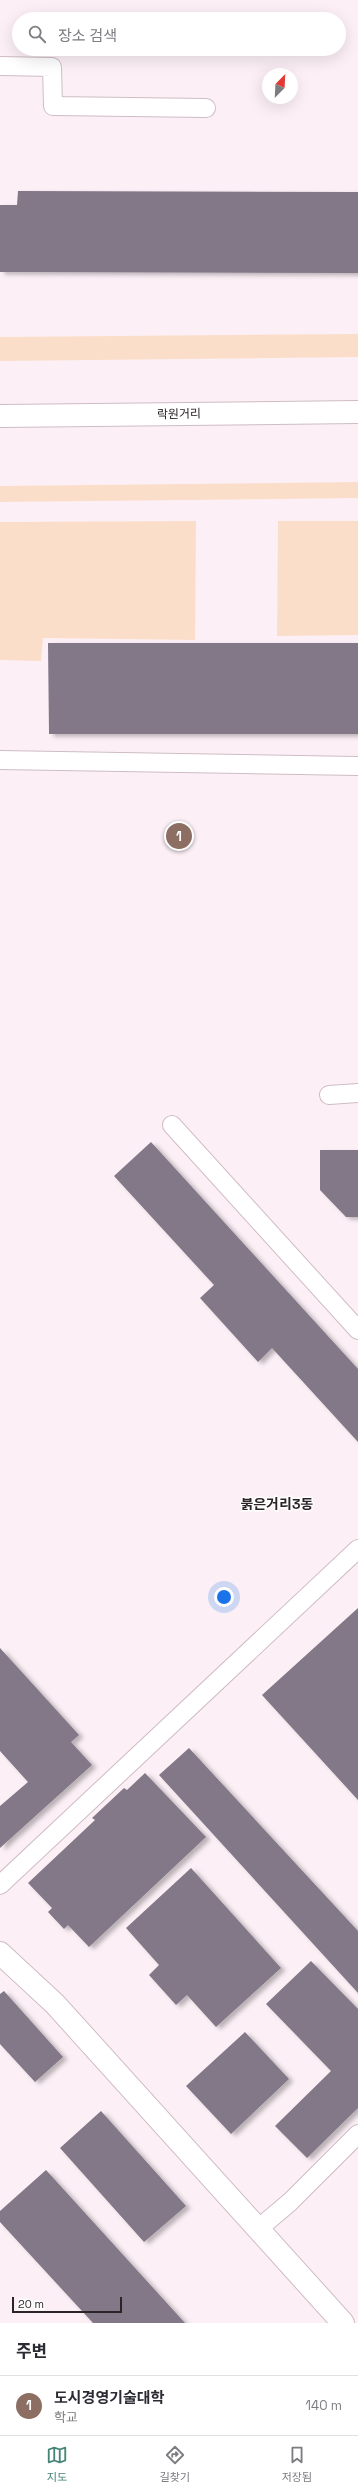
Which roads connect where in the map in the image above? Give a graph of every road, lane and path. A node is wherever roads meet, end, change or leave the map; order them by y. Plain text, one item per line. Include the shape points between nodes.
1 (0, 66) edge
2 (206, 108) dead end
3 (358, 412) edge
4 (0, 416) edge
5 (0, 760) edge
6 (358, 766) edge
7 (358, 1093) edge
8 (329, 1095) dead end
9 (172, 1125) dead end
10 (358, 1330) edge
11 (358, 1548) edge
12 (0, 1885) edge
13 (0, 1953) edge
14 (358, 2134) edge
15 (258, 2229) junction
16 (343, 2323) edge

1 - 2 lane via 52,67 53,106
3 - 4 street, 락원거리
5 - 6 lane
7 - 8 lane
9 - 10 lane
11 - 12 lane
13 - 15 street via 55,2004
14 - 15 lane via 290,2202
15 - 16 street

